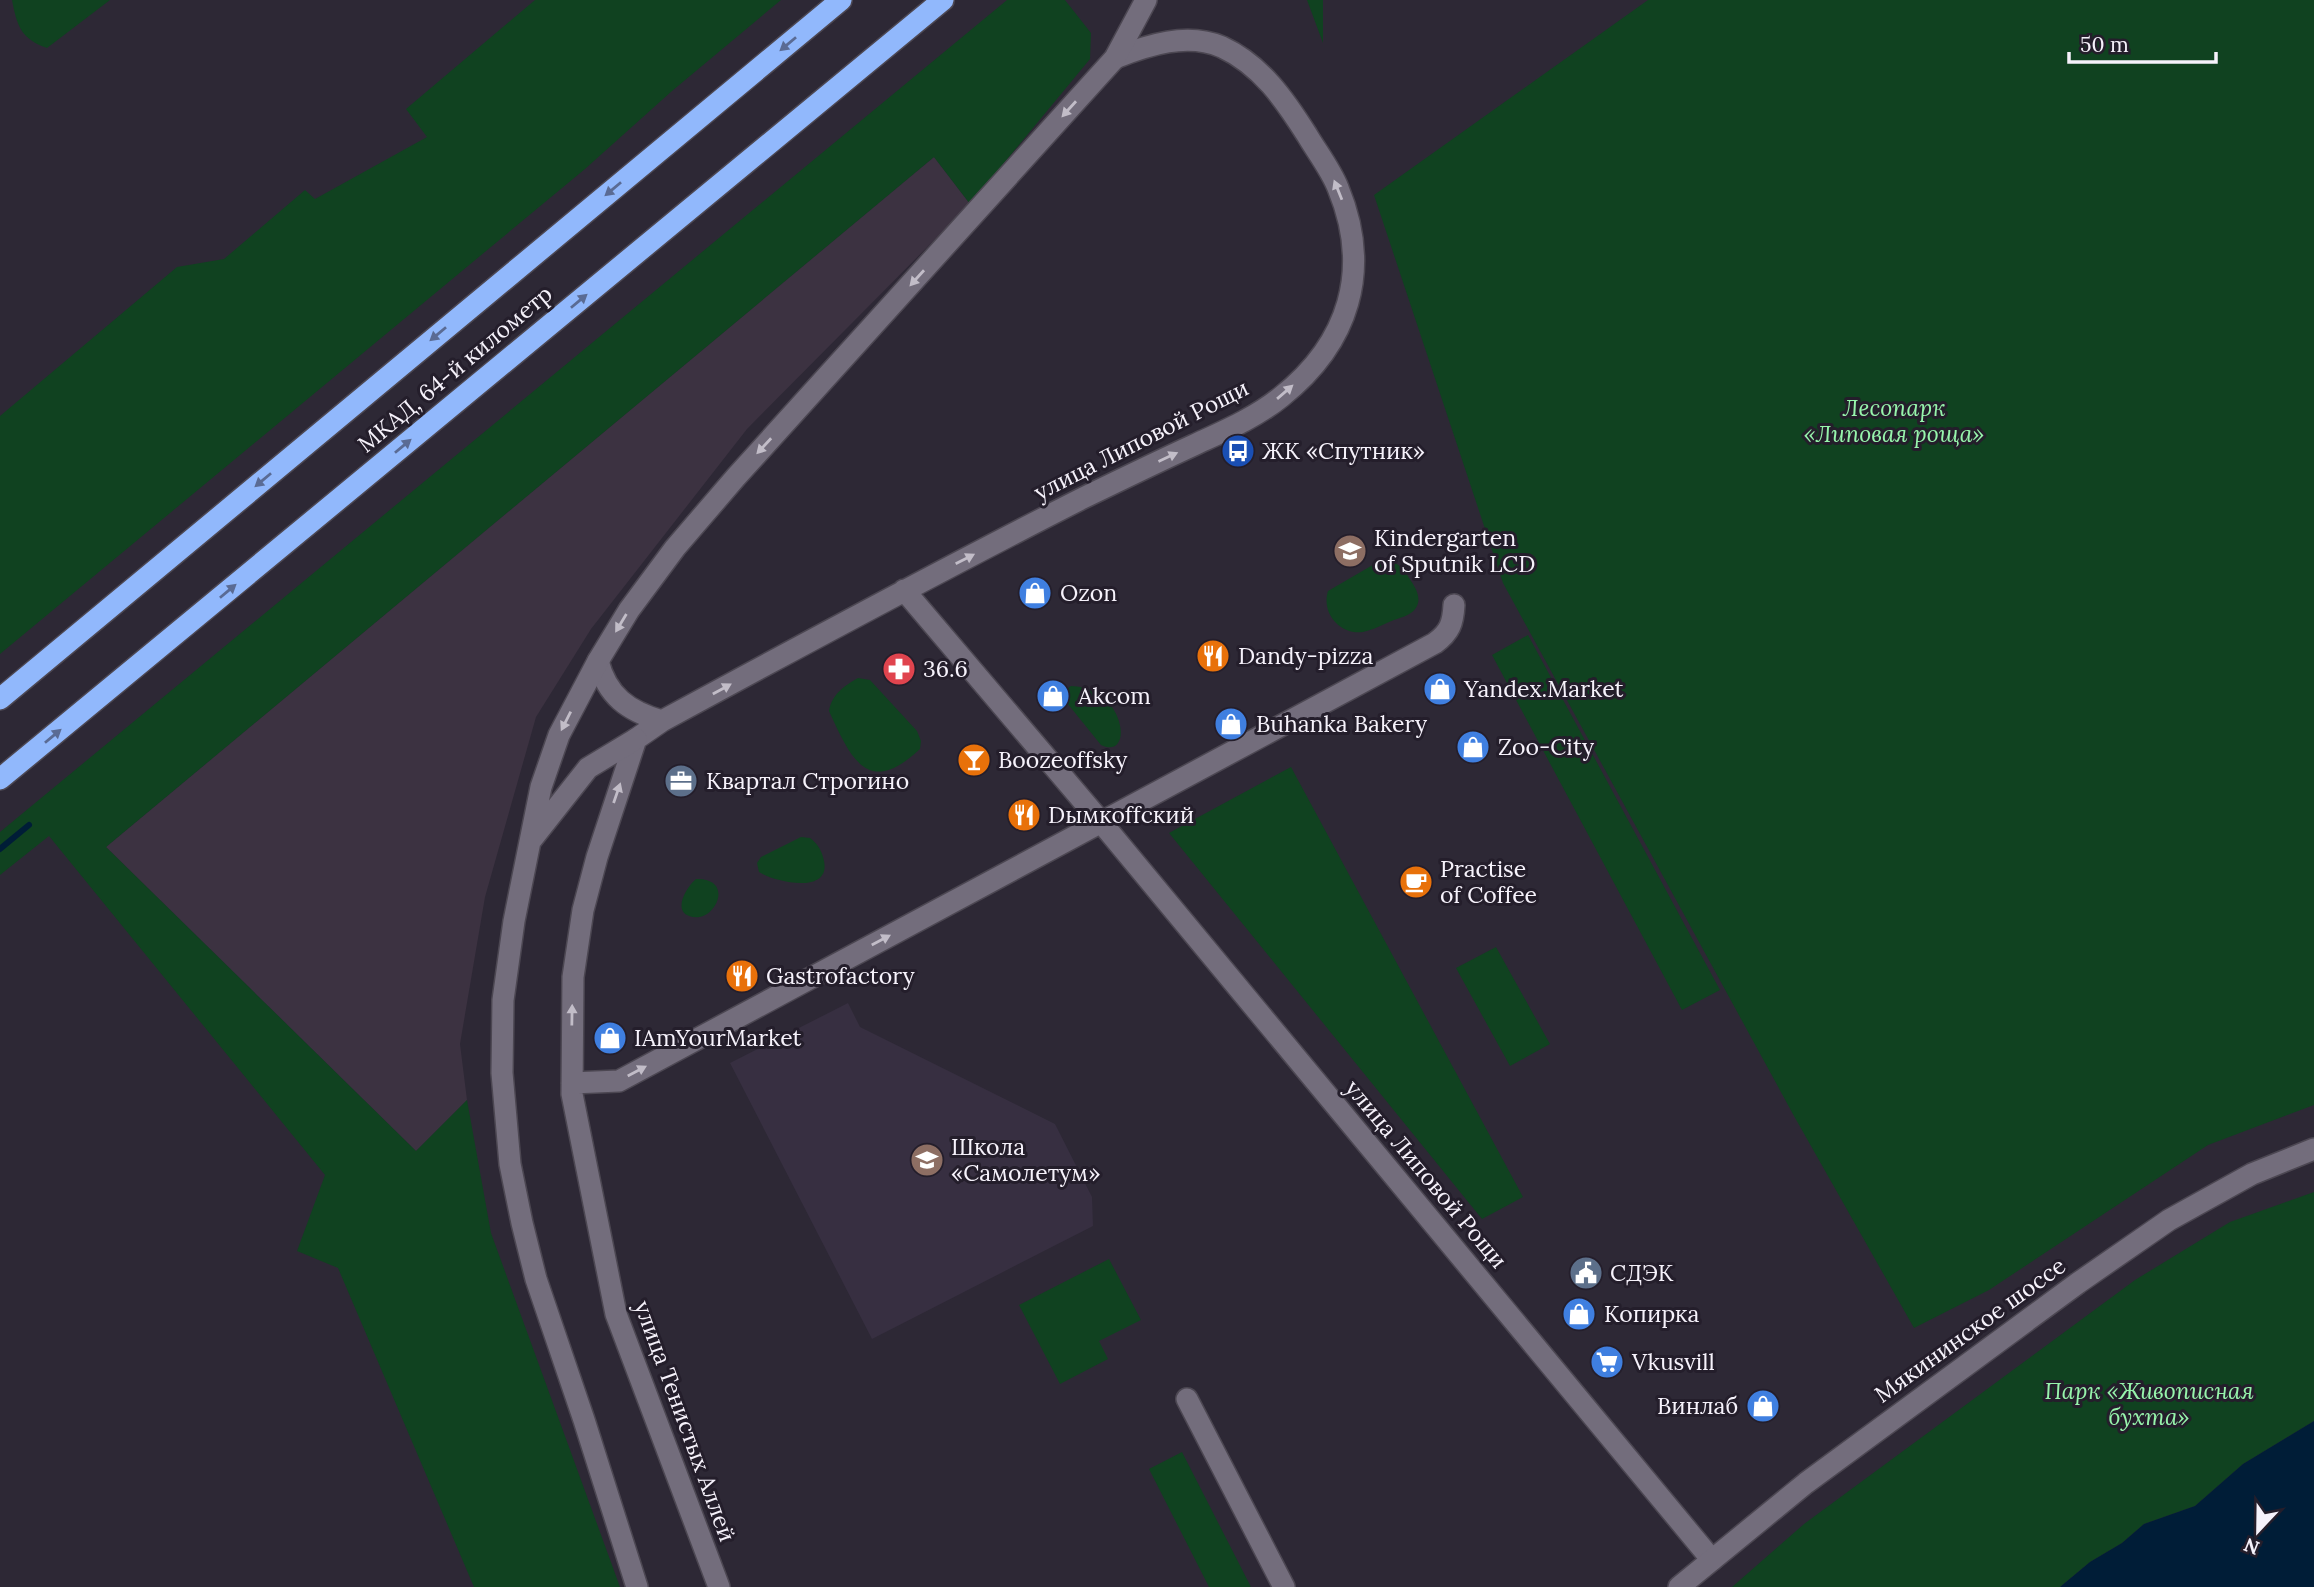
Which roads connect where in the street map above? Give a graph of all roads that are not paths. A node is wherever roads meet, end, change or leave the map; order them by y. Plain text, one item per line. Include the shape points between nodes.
1 (841, 0) edge
2 (943, 0) edge
3 (1143, 7) edge
4 (1160, 43) junction
5 (1115, 58) junction
6 (904, 590) junction
7 (1454, 605) dead end
8 (598, 661) junction
9 (0, 699) edge
10 (662, 722) junction
11 (636, 739) junction
12 (0, 779) edge
13 (1101, 822) junction
14 (531, 841) junction
15 (572, 1083) junction
16 (2314, 1149) edge
17 (1187, 1399) dead end
18 (1712, 1560) junction
19 (637, 1587) edge
20 (719, 1587) edge
21 (1284, 1587) edge
22 (1679, 1587) edge

1 -> 9 highway, МКАД, 64-й километр
12 -> 2 highway, МКАД, 64-й километр
3 - 4 street via 1141,23
3 - 5 street
4 - 5 street, улица Липовой Рощи
6 -> 4 street, улица Липовой Рощи via 1248,420 1281,397 1330,346 1348,307 1354,267 1350,226 1338,187 1291,109 1255,67 1220,46 1186,40
5 -> 8 street via 736,477 644,590
10 -> 6 street, улица Липовой Рощи
6 - 13 street, улица Липовой Рощи
7 - 13 street via 1447,634 1435,643
8 - 10 street via 612,693 626,706
8 -> 14 street via 559,735 541,787
10 - 11 street, улица Липовой Рощи
11 - 14 street, улица Липовой Рощи via 589,768
15 -> 11 street, улица Тенистых Аллей via 573,977 583,910
15 -> 13 street via 619,1081
13 - 18 street, улица Липовой Рощи
14 - 19 street via 503,1000 502,1073 510,1164 536,1279
15 - 20 street, улица Тенистых Аллей via 616,1314
16 - 18 street, Мякининское шоссе via 2252,1174 2158,1228 1806,1483
17 - 21 street
18 - 22 street, Мякининское шоссе

